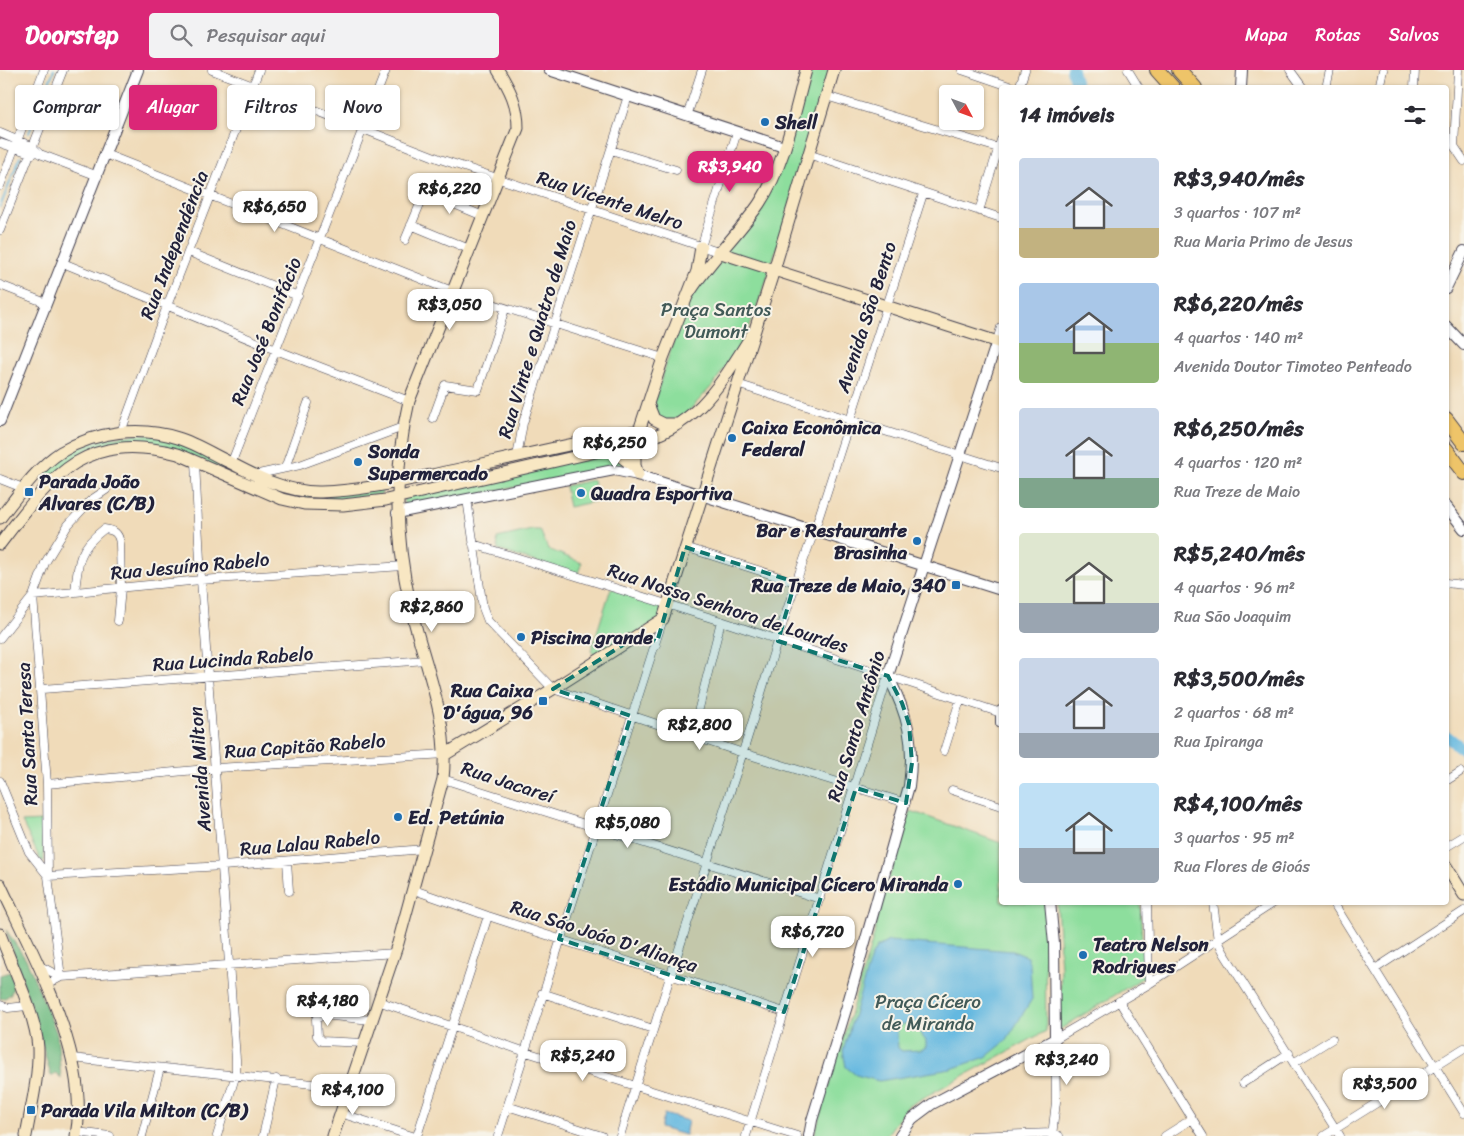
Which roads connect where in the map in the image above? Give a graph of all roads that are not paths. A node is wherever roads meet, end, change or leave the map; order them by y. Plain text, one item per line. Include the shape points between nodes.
1 (44, 70) edge
2 (62, 70) edge
3 (138, 70) edge
4 (212, 70) edge
5 (259, 70) edge
6 (386, 70) edge
7 (498, 70) edge
8 (549, 70) edge
9 (702, 70) edge
10 (806, 70) edge
11 (834, 70) edge
12 (962, 70) edge
13 (1025, 70) edge
14 (1128, 70) edge
15 (1157, 70) edge
16 (1242, 70) edge
17 (1290, 70) edge
18 (1330, 70) edge
19 (1383, 70) edge
20 (1414, 70) edge
21 (1458, 70) edge
22 (1186, 78) edge
23 (250, 85) edge
24 (253, 85) edge
25 (380, 85) edge
26 (1006, 85) edge
27 (1020, 85) edge
28 (1137, 85) edge
29 (1170, 85) edge
30 (1197, 85) edge
31 (1240, 85) edge
32 (1301, 85) edge
33 (1327, 85) edge
34 (1380, 85) edge
35 (1414, 85) edge
36 (628, 96) junction
37 (826, 96) junction
38 (687, 116) junction
39 (236, 130) edge
40 (363, 130) edge
41 (366, 130) edge
42 (737, 132) junction
43 (0, 133) edge
44 (18, 140) junction
45 (0, 143) edge
46 (999, 144) edge
47 (31, 146) junction
48 (784, 147) junction
49 (999, 147) edge
50 (14, 149) junction
51 (611, 150) junction
52 (28, 154) junction
53 (40, 154) junction
54 (105, 154) junction
55 (808, 154) junction
56 (1464, 161) edge
57 (676, 170) dead end
58 (98, 176) junction
59 (498, 180) junction
60 (0, 186) edge
61 (923, 194) junction
62 (210, 196) junction
63 (590, 210) junction
64 (979, 211) junction
65 (483, 216) junction
66 (999, 217) edge
67 (411, 225) junction
68 (0, 230) edge
69 (320, 240) junction
70 (405, 240) dead end
71 (701, 247) junction
72 (469, 249) junction
73 (1464, 251) edge
74 (189, 252) junction
75 (718, 252) junction
76 (63, 263) junction
77 (774, 270) junction
78 (1449, 282) edge
79 (0, 285) edge
80 (452, 291) junction
81 (688, 295) junction
82 (298, 296) junction
83 (46, 303) junction
84 (886, 305) junction
85 (167, 306) junction
86 (505, 309) junction
87 (554, 324) junction
88 (1449, 329) edge
89 (754, 330) junction
90 (999, 342) edge
91 (1464, 345) edge
92 (276, 350) junction
93 (663, 358) junction
94 (738, 384) junction
95 (409, 401) junction
96 (308, 403) dead end
97 (648, 404) junction
98 (433, 418) dead end
99 (850, 419) junction
100 (0, 422) edge
101 (1449, 423) edge
102 (682, 424) junction
103 (403, 427) junction
104 (640, 430) junction
105 (120, 432) junction
106 (636, 443) junction
107 (1464, 443) edge
108 (611, 449) junction
109 (1449, 453) edge
110 (960, 455) junction
111 (517, 456) junction
112 (195, 462) junction
113 (231, 464) junction
114 (999, 467) edge
115 (285, 468) junction
116 (637, 471) junction
117 (1464, 473) edge
118 (254, 475) junction
119 (0, 479) edge
120 (397, 482) junction
121 (23, 488) junction
122 (106, 490) dead end
123 (702, 495) junction
124 (397, 497) junction
125 (467, 499) junction
126 (1449, 510) edge
127 (397, 513) junction
128 (0, 518) edge
129 (1464, 529) edge
130 (814, 530) junction
131 (0, 544) edge
132 (473, 544) junction
133 (685, 547) junction
134 (403, 566) junction
135 (924, 566) junction
136 (201, 580) junction
137 (795, 582) junction
138 (1449, 583) edge
139 (1464, 585) edge
140 (121, 588) junction
141 (999, 589) edge
142 (75, 592) junction
143 (33, 596) junction
144 (667, 605) junction
145 (663, 619) junction
146 (118, 621) dead end
147 (721, 621) junction
148 (642, 633) junction
149 (0, 638) edge
150 (778, 641) junction
151 (656, 646) junction
152 (426, 660) junction
153 (888, 676) junction
154 (209, 677) junction
155 (42, 689) junction
156 (553, 690) junction
157 (960, 700) junction
158 (999, 711) edge
159 (631, 716) junction
160 (692, 736) junction
161 (944, 751) dead end
162 (743, 753) junction
163 (446, 754) junction
164 (217, 768) junction
165 (1460, 772) dead end
166 (443, 779) junction
167 (1449, 779) edge
168 (0, 781) edge
169 (47, 784) junction
170 (856, 788) junction
171 (952, 790) dead end
172 (906, 803) junction
173 (999, 805) edge
174 (595, 827) junction
175 (1464, 836) edge
176 (1449, 845) edge
177 (424, 850) junction
178 (287, 861) junction
179 (707, 862) junction
180 (223, 866) junction
181 (1449, 871) edge
182 (48, 876) junction
183 (0, 884) edge
184 (414, 890) junction
185 (289, 891) dead end
186 (1464, 895) edge
187 (820, 899) junction
188 (1050, 905) edge
189 (1147, 905) edge
190 (1213, 905) edge
191 (1271, 905) edge
192 (1335, 905) edge
193 (1464, 911) edge
194 (488, 916) junction
195 (0, 934) edge
196 (559, 939) junction
197 (1218, 941) junction
198 (395, 953) junction
199 (230, 963) junction
200 (37, 965) junction
201 (1375, 969) junction
202 (669, 974) junction
203 (61, 976) junction
204 (1149, 984) junction
205 (46, 985) junction
206 (542, 993) junction
207 (378, 1001) junction
208 (1119, 1001) junction
209 (25, 1002) junction
210 (2, 1006) edge
211 (784, 1012) junction
212 (372, 1020) junction
213 (452, 1027) junction
214 (653, 1029) junction
215 (1055, 1039) junction
216 (1332, 1039) dead end
217 (364, 1043) junction
218 (1464, 1048) edge
219 (523, 1051) junction
220 (1289, 1053) junction
221 (72, 1058) junction
222 (1295, 1062) junction
223 (1435, 1066) junction
224 (160, 1068) junction
225 (236, 1074) junction
226 (276, 1079) junction
227 (1243, 1083) dead end
228 (635, 1086) junction
229 (349, 1088) junction
230 (507, 1106) junction
231 (1464, 1112) edge
232 (340, 1113) junction
233 (1192, 1119) junction
234 (750, 1123) junction
235 (1335, 1128) junction
236 (76, 1134) edge
237 (1054, 1135) edge
238 (26, 1136) edge
239 (110, 1136) edge
240 (142, 1136) edge
241 (217, 1136) edge
242 (262, 1136) edge
243 (333, 1136) edge
244 (412, 1136) edge
245 (417, 1136) edge
246 (498, 1136) edge
247 (602, 1136) edge
248 (620, 1136) edge
249 (746, 1136) edge
250 (797, 1136) edge
251 (809, 1136) edge
252 (900, 1136) edge
253 (971, 1136) edge
254 (1165, 1136) edge
255 (1203, 1136) edge
256 (1324, 1136) edge
257 (1340, 1136) edge

1 - 44 street
2 - 47 street
3 - 54 street
4 - 23 street, Rua Vicente Melro
5 - 24 street, Rua Independência
6 - 25 street, Rua José Bonifácio
7 - 59 main road via 516,104 518,128
8 - 36 street
9 - 38 street
10 - 48 main road
11 - 37 main road
12 - 26 street
13 - 27 street
14 - 28 street
15 - 29 highway
16 - 31 street
17 - 32 street
18 - 33 street
19 - 34 street
20 - 35 street
21 - 56 street via 1454,146
22 - 30 street
36 - 38 street
36 - 51 street, Rua Vinte e Quatro de Maio
37 - 46 street
37 - 55 main road
38 - 42 street
39 - 62 street, Rua Independência
40 - 69 street, Rua José Bonifácio
41 - 59 street, Rua Vicente Melro
42 - 48 street
42 - 71 street
43 - 44 street
44 - 47 street
44 - 50 street
45 - 50 street
47 - 52 street
47 - 53 street
48 - 75 main road via 758,205
49 - 64 street
50 - 52 street
50 - 60 street
51 - 57 street
51 - 63 street, Rua Vinte e Quatro de Maio
52 - 53 street
52 - 68 street
53 - 58 street
54 - 58 street
54 - 62 street
55 - 61 street
55 - 77 main road
58 - 76 street
59 - 63 street, Rua Vicente Melro
59 - 65 main road
61 - 64 street
61 - 84 street, Avenida São Bento
62 - 69 street
62 - 74 street, Rua Independência
63 - 71 street, Rua Vicente Melro
63 - 87 street, Rua Vinte e Quatro de Maio
64 - 66 street
65 - 67 street via 425,192
65 - 72 main road
67 - 70 street
67 - 72 street
69 - 80 street
69 - 82 street, Rua José Bonifácio
71 - 75 street, Rua Vicente Melro
71 - 81 main road via 700,262
72 - 80 main road
73 - 78 street
74 - 82 street
74 - 85 street, Rua Independência
75 - 77 main road
75 - 81 main road
76 - 83 street
76 - 85 street
77 - 84 main road
77 - 89 main road
79 - 83 street
80 - 86 street
80 - 95 main road
81 - 93 main road
82 - 92 street, Rua José Bonifácio
83 - 100 street
84 - 90 main road
84 - 99 street, Avenida São Bento
85 - 92 street
85 - 105 street, Rua Independência
86 - 87 street
86 - 98 street via 480,388 472,391 445,385
87 - 93 street
87 - 111 street, Rua Vinte e Quatro de Maio via 522,423
88 - 91 street
89 - 94 main road
89 - 102 main road via 720,384
90 - 110 street, Rua Santo Antônio
92 - 95 street
92 - 113 street, Rua José Bonifácio
93 - 97 main road
94 - 99 street
94 - 123 main road
95 - 103 main road
96 - 115 street
97 - 102 main road via 659,422
97 - 104 main road
99 - 110 street
99 - 130 street, Avenida São Bento
101 - 107 highway
102 - 106 main road
103 - 115 street
103 - 120 main road
104 - 106 main road
104 - 111 main road
105 - 113 main road via 158,433 180,438
105 - 121 main road via 93,438 61,452
106 - 108 main road
106 - 116 main road
108 - 116 main road
108 - 124 main road
109 - 117 highway
110 - 114 street
110 - 135 street, Rua Santo Antônio
111 - 120 main road
112 - 124 main road via 262,493 304,504 343,506
112 - 131 main road via 178,454 137,446 98,451 74,464 39,493
112 - 136 street, Avenida Milton
113 - 118 main road
115 - 118 street
116 - 123 street
116 - 125 street via 597,472
118 - 120 main road via 285,487 311,492 360,489
119 - 121 street
120 - 124 main road
121 - 128 main road
122 - 143 street, Rua Santa Teresa via 91,500 68,526 45,563
123 - 130 street
123 - 133 main road
124 - 127 main road
125 - 127 street
125 - 132 street
126 - 129 street
127 - 134 main road
130 - 135 street
130 - 137 street, Avenida São Bento
132 - 144 street, Rua Nossa Senhora de Lourdes
132 - 156 street via 488,621
133 - 137 street
133 - 144 main road
134 - 136 street, Rua Jesuíno Rabelo
134 - 152 main road
135 - 141 street
135 - 153 street, Rua Santo Antônio
136 - 140 street, Rua Jesuíno Rabelo
136 - 154 street, Avenida Milton
137 - 150 street, Avenida São Bento
138 - 139 street
140 - 142 street, Rua Jesuíno Rabelo
140 - 142 street via 120,537 113,530 104,529 89,540 78,558
140 - 146 street
142 - 143 street, Rua Jesuíno Rabelo
143 - 149 street
143 - 155 street, Rua Santa Teresa
144 - 145 main road
144 - 147 street, Rua Nossa Senhora de Lourdes
145 - 148 main road
145 - 151 street
147 - 150 street, Rua Nossa Senhora de Lourdes
147 - 160 street
148 - 151 street
148 - 156 main road
150 - 153 street, Rua Nossa Senhora de Lourdes
150 - 162 street, Avenida São Bento
151 - 159 street
152 - 154 street, Rua Lucinda Rabelo
152 - 163 main road via 444,731
153 - 157 street, Rua Nossa Senhora de Lourdes
153 - 170 street, Rua Santo Antônio
153 - 172 street via 909,724 912,763
154 - 155 street, Rua Lucinda Rabelo
154 - 164 street, Avenida Milton
155 - 169 street, Rua Santa Teresa
156 - 159 street
156 - 163 main road
157 - 158 street, Rua Nossa Senhora de Lourdes
157 - 161 street
159 - 160 street
159 - 174 street
160 - 162 street
162 - 170 street
162 - 179 street, Avenida São Bento
163 - 164 street, Rua Capitão Rabelo
163 - 166 main road
164 - 169 street, Rua Capitão Rabelo
164 - 180 street, Avenida Milton
165 - 167 street
166 - 174 street, Rua Jacareí
166 - 177 main road
168 - 182 street via 28,852
169 - 182 street, Rua Santa Teresa
170 - 172 street
170 - 187 street, Rua Santo Antônio
171 - 173 street
172 - 251 street
174 - 179 street, Rua Jacareí
174 - 196 street
175 - 176 street
177 - 178 street, Rua Lalau Rabelo
177 - 184 main road
178 - 180 street, Rua Lalau Rabelo
178 - 185 street
179 - 187 street, Rua Jacareí
179 - 202 street, Avenida São Bento
180 - 182 street, Rua Lalau Rabelo
180 - 199 street, Avenida Milton
181 - 186 main road
182 - 203 street, Rua Santa Teresa
183 - 200 main road
184 - 194 street, Rua Sáo Joáo D'Aliança
184 - 198 main road
187 - 211 street, Rua Santo Antônio
188 - 215 street
189 - 204 street
190 - 197 street
191 - 197 street
192 - 201 street
193 - 201 street
194 - 196 street, Rua Sáo Joáo D'Aliança
194 - 213 street
195 - 209 main road
196 - 202 street, Rua Sáo Joáo D'Aliança
196 - 206 street
197 - 204 street
197 - 220 street
198 - 199 street
198 - 207 main road
199 - 203 street
199 - 225 street, Avenida Milton
200 - 203 street
200 - 205 main road
201 - 223 street
202 - 211 street, Rua Sáo Joáo D'Aliança
202 - 214 street, Avenida São Bento
203 - 205 street
204 - 208 street
205 - 221 main road
206 - 214 street
206 - 219 street
207 - 212 main road
207 - 213 street
208 - 215 street
208 - 233 street
209 - 210 street
209 - 238 main road via 38,1046
211 - 234 street, Rua Santo Antônio
212 - 217 main road
212 - 217 street via 323,1015 316,1019 317,1036 321,1041
213 - 219 street
213 - 245 street
214 - 228 street, Avenida São Bento
215 - 237 street
215 - 252 street via 932,1104 912,1119
216 - 222 street
217 - 229 main road
218 - 223 street
219 - 228 street
219 - 230 street
220 - 222 street
220 - 227 street
221 - 224 street
221 - 236 main road via 77,1082
222 - 235 street
223 - 231 street
223 - 235 street
224 - 225 street
224 - 240 street
225 - 226 street
225 - 241 street
226 - 229 street
226 - 242 street
228 - 234 street
228 - 248 street, Avenida São Bento
229 - 232 main road
230 - 246 street
230 - 247 street
232 - 243 main road
232 - 244 street
233 - 254 street
233 - 255 street
234 - 249 street, Rua Santo Antônio
234 - 250 street
235 - 256 street
235 - 257 street
236 - 239 street
237 - 253 street

